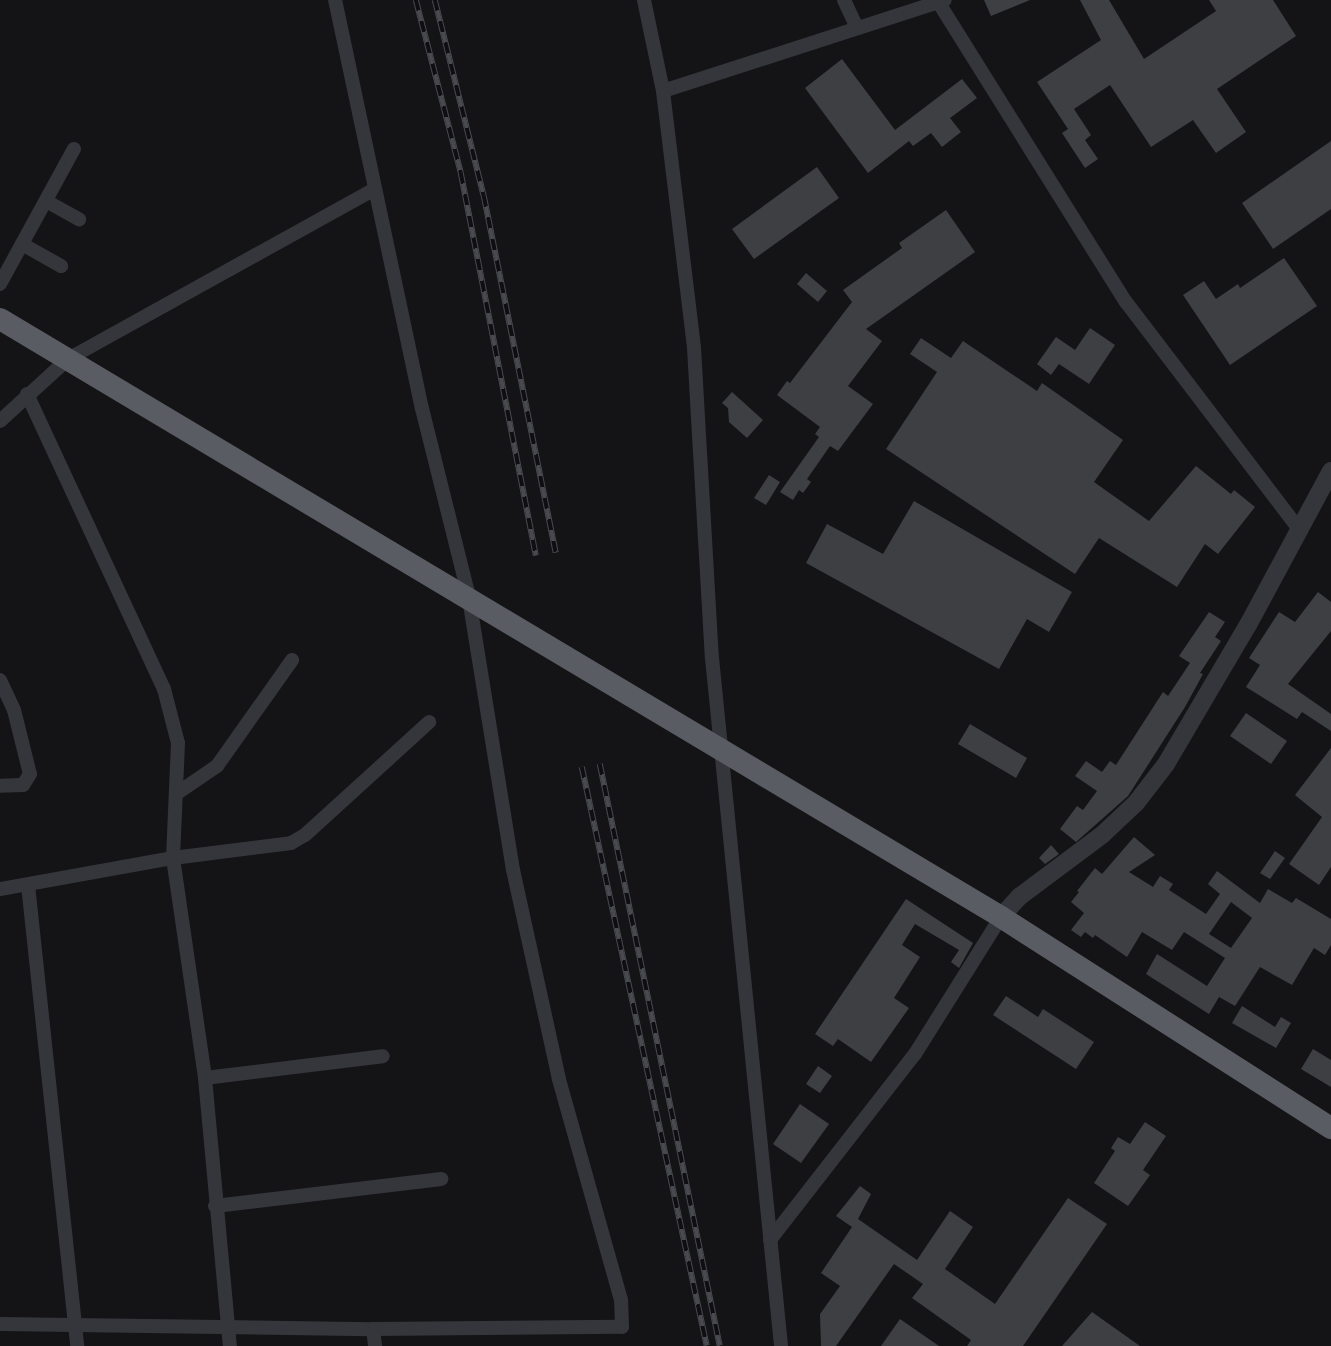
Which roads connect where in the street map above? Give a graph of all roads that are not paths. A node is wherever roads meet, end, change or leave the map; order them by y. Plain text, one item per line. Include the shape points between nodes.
1 (335, 0) edge
2 (644, 0) edge
3 (844, 0) edge
4 (940, 1) edge
5 (857, 28) junction
6 (663, 91) junction
7 (74, 149) dead end
8 (373, 190) junction
9 (46, 201) junction
10 (79, 219) dead end
11 (22, 244) junction
12 (60, 266) dead end
13 (0, 284) edge
14 (0, 319) edge
15 (68, 359) junction
16 (27, 394) junction
17 (0, 421) edge
18 (1331, 471) edge
19 (1298, 528) junction
20 (469, 598) junction
21 (292, 660) dead end
22 (0, 680) edge
23 (429, 722) dead end
24 (723, 750) junction
25 (0, 786) edge
26 (176, 794) junction
27 (174, 858) junction
28 (28, 885) junction
29 (0, 889) edge
30 (1001, 917) junction
31 (382, 1056) dead end
32 (205, 1078) junction
33 (1331, 1128) edge
34 (441, 1179) dead end
35 (215, 1206) junction
36 (770, 1240) junction
37 (0, 1324) edge
38 (77, 1325) junction
39 (228, 1326) junction
40 (374, 1329) junction
41 (77, 1346) edge
42 (230, 1346) edge
43 (375, 1346) edge
44 (781, 1346) edge

1 - 8 street
2 - 6 street
3 - 5 street
4 - 5 street
4 - 19 street via 1126,302
5 - 6 street
6 - 24 street via 694,348 712,658
7 - 9 street
8 - 15 street
8 - 20 street
9 - 10 street
9 - 11 street
11 - 12 street
11 - 13 street
14 - 15 highway
15 - 16 street
15 - 20 highway
16 - 17 street
16 - 26 street via 164,689 178,743
18 - 19 street
19 - 30 street via 1248,624 1166,764 1136,803 1102,834 1019,897
20 - 24 highway
20 - 40 street via 513,870 560,1078 621,1300 622,1327
21 - 26 street via 217,766
22 - 25 street via 14,710 30,774 23,785
23 - 27 street via 305,835 291,843
24 - 30 highway
24 - 36 street
26 - 27 street
27 - 28 street
27 - 32 street
28 - 29 street
28 - 38 street
30 - 33 highway
30 - 36 street via 915,1054
31 - 32 street
32 - 35 street
34 - 35 street
35 - 39 street
36 - 44 street
37 - 38 street
38 - 39 street
38 - 41 street
39 - 40 street
39 - 42 street
40 - 43 street

